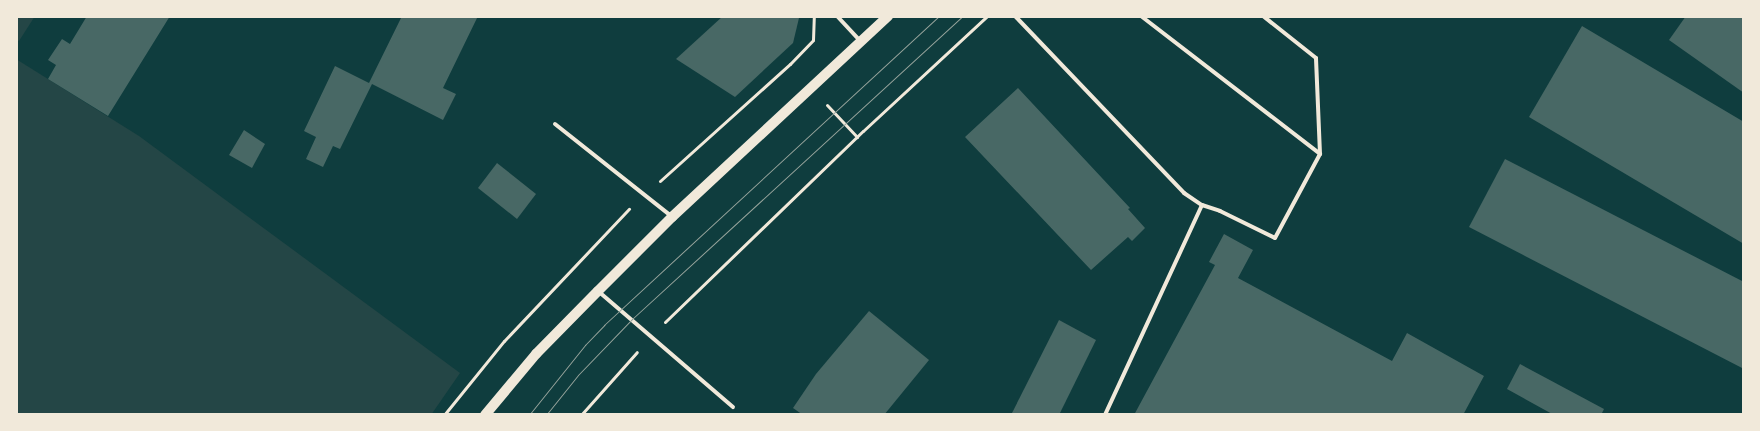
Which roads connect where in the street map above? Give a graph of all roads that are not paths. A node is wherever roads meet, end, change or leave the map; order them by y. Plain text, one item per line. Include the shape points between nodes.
1 (837, 16) edge
2 (888, 16) edge
3 (1015, 16) edge
4 (1141, 16) edge
5 (1264, 16) edge
6 (862, 43) junction
7 (555, 124) dead end
8 (1320, 154) junction
9 (1202, 205) junction
10 (672, 217) junction
11 (598, 290) junction
12 (733, 407) dead end
13 (487, 414) edge
14 (1105, 415) edge

1 - 6 lane
2 - 6 main road
3 - 9 lane via 1184,193
4 - 8 lane
5 - 8 lane via 1316,58
6 - 10 main road
7 - 10 lane
8 - 9 lane via 1275,238
9 - 14 lane
10 - 11 main road
11 - 12 lane
11 - 13 main road via 536,354

